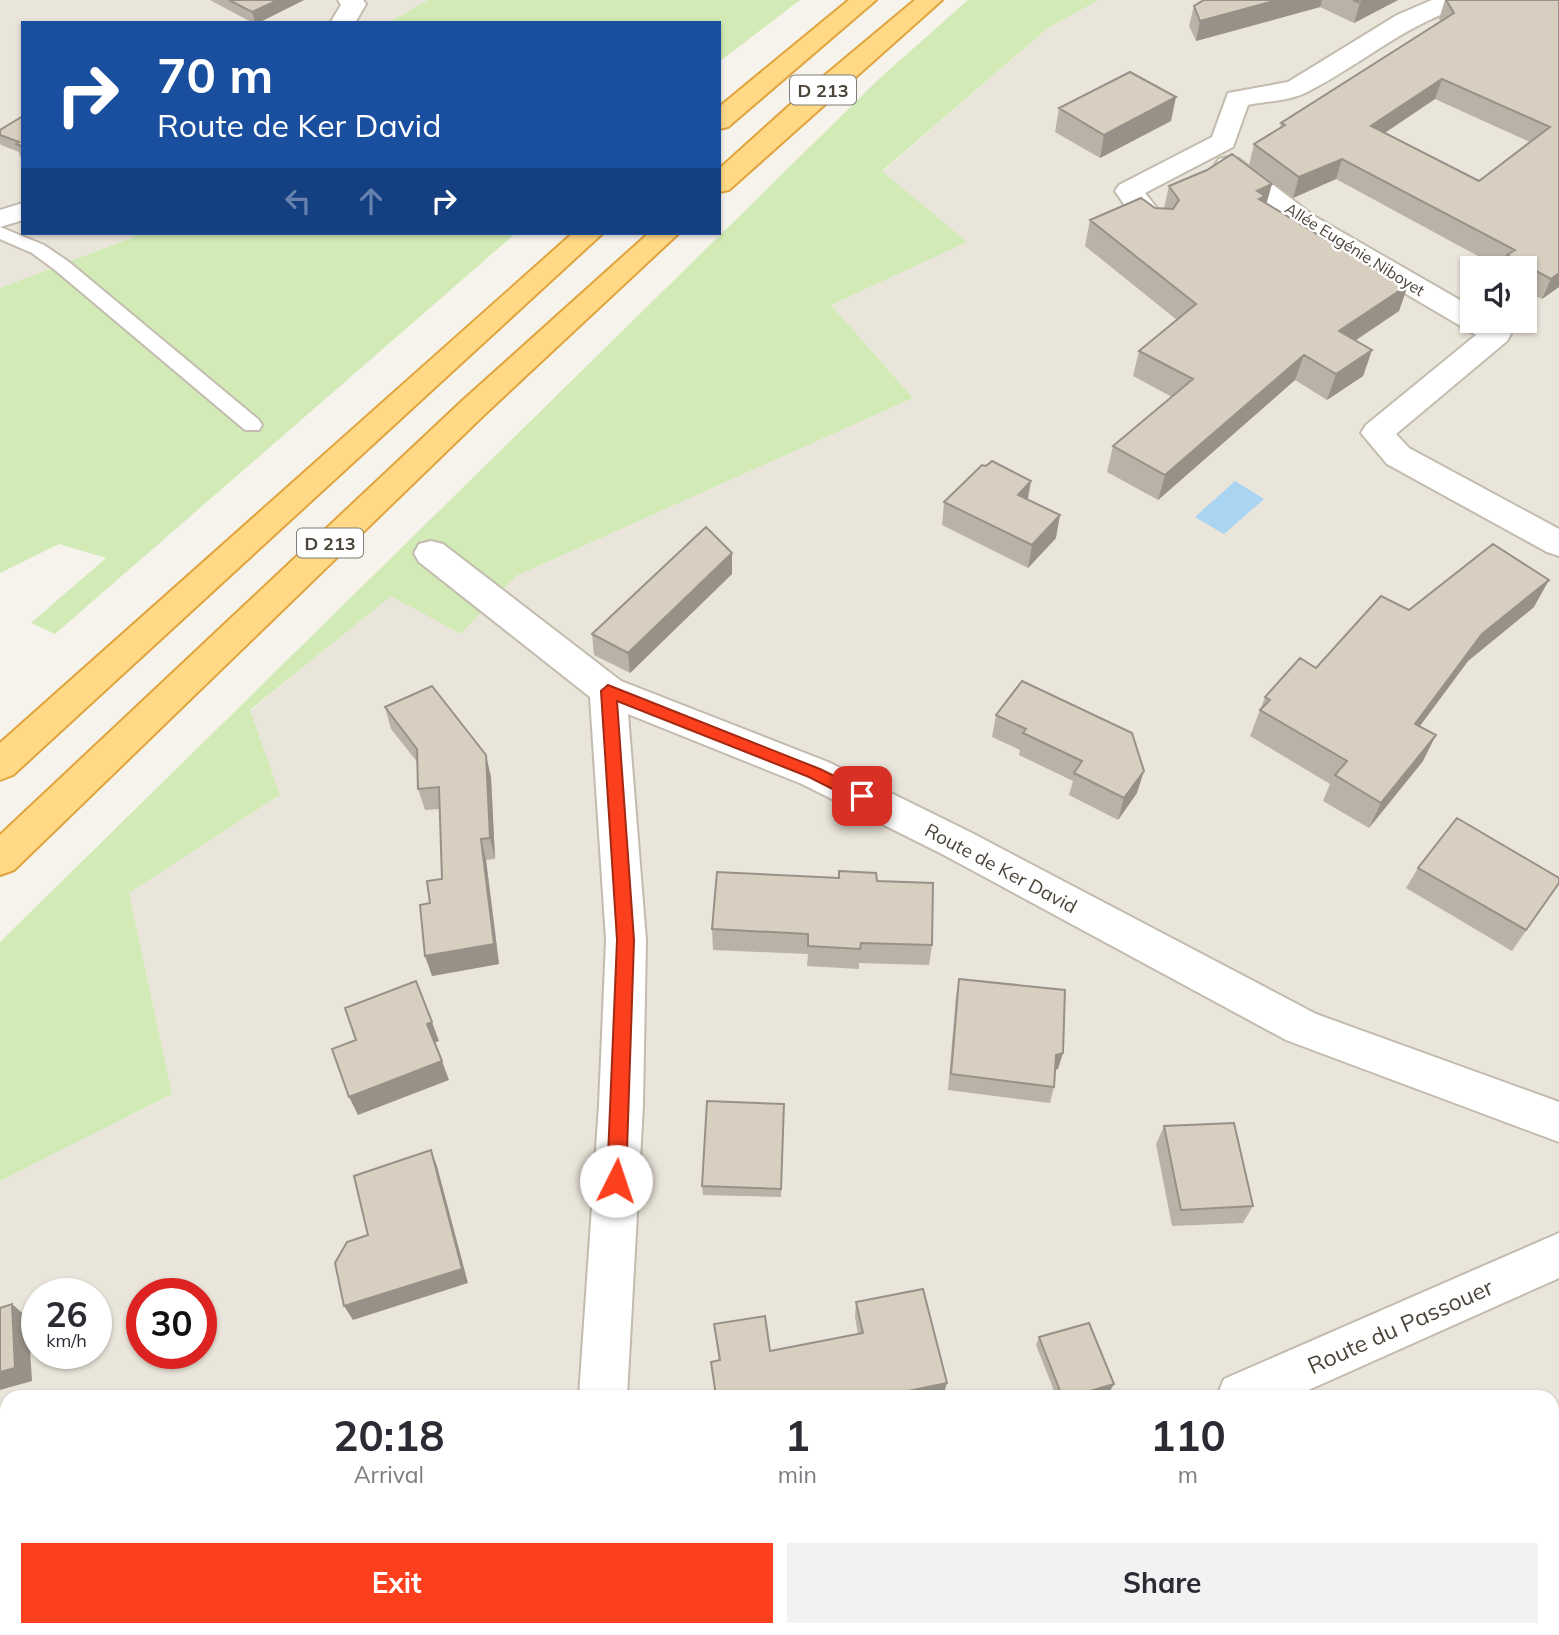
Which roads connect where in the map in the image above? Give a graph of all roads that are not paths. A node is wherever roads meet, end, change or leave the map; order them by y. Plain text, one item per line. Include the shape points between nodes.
1 (350, 0) edge
2 (864, 0) edge
3 (930, 0) edge
4 (1461, 0) edge
5 (1429, 3) edge
6 (343, 21) edge
7 (721, 119) edge
8 (1207, 149) junction
9 (721, 182) edge
10 (21, 212) edge
11 (0, 219) edge
12 (1157, 226) edge
13 (0, 232) edge
14 (587, 235) edge
15 (663, 235) edge
16 (1460, 313) edge
17 (1494, 333) edge
18 (252, 425) dead end
19 (1559, 544) edge
20 (431, 553) dead end
21 (608, 691) junction
22 (0, 765) edge
23 (0, 859) edge
24 (1559, 1122) edge
25 (1559, 1255) edge
26 (603, 1390) edge
27 (1255, 1390) edge

1 - 6 street via 354,4
2 - 7 highway, D 213
3 - 9 highway, D 213
4 - 5 street
5 - 8 street via 1296,88 1237,99 1224,141
8 - 12 street via 1129,191
8 - 16 street, Allée Eugénie Niboyet via 1304,222
10 - 11 street
13 - 18 lane via 62,266
14 - 22 highway, D 213
15 - 23 highway, D 213 via 453,427
17 - 19 street, Allée Eugénie Niboyet via 1377,433 1398,456
20 - 21 street, Route de Ker David
21 - 24 street, Route de Ker David via 815,773 1301,1027
21 - 26 street via 626,940
25 - 27 street, Route du Passouer

